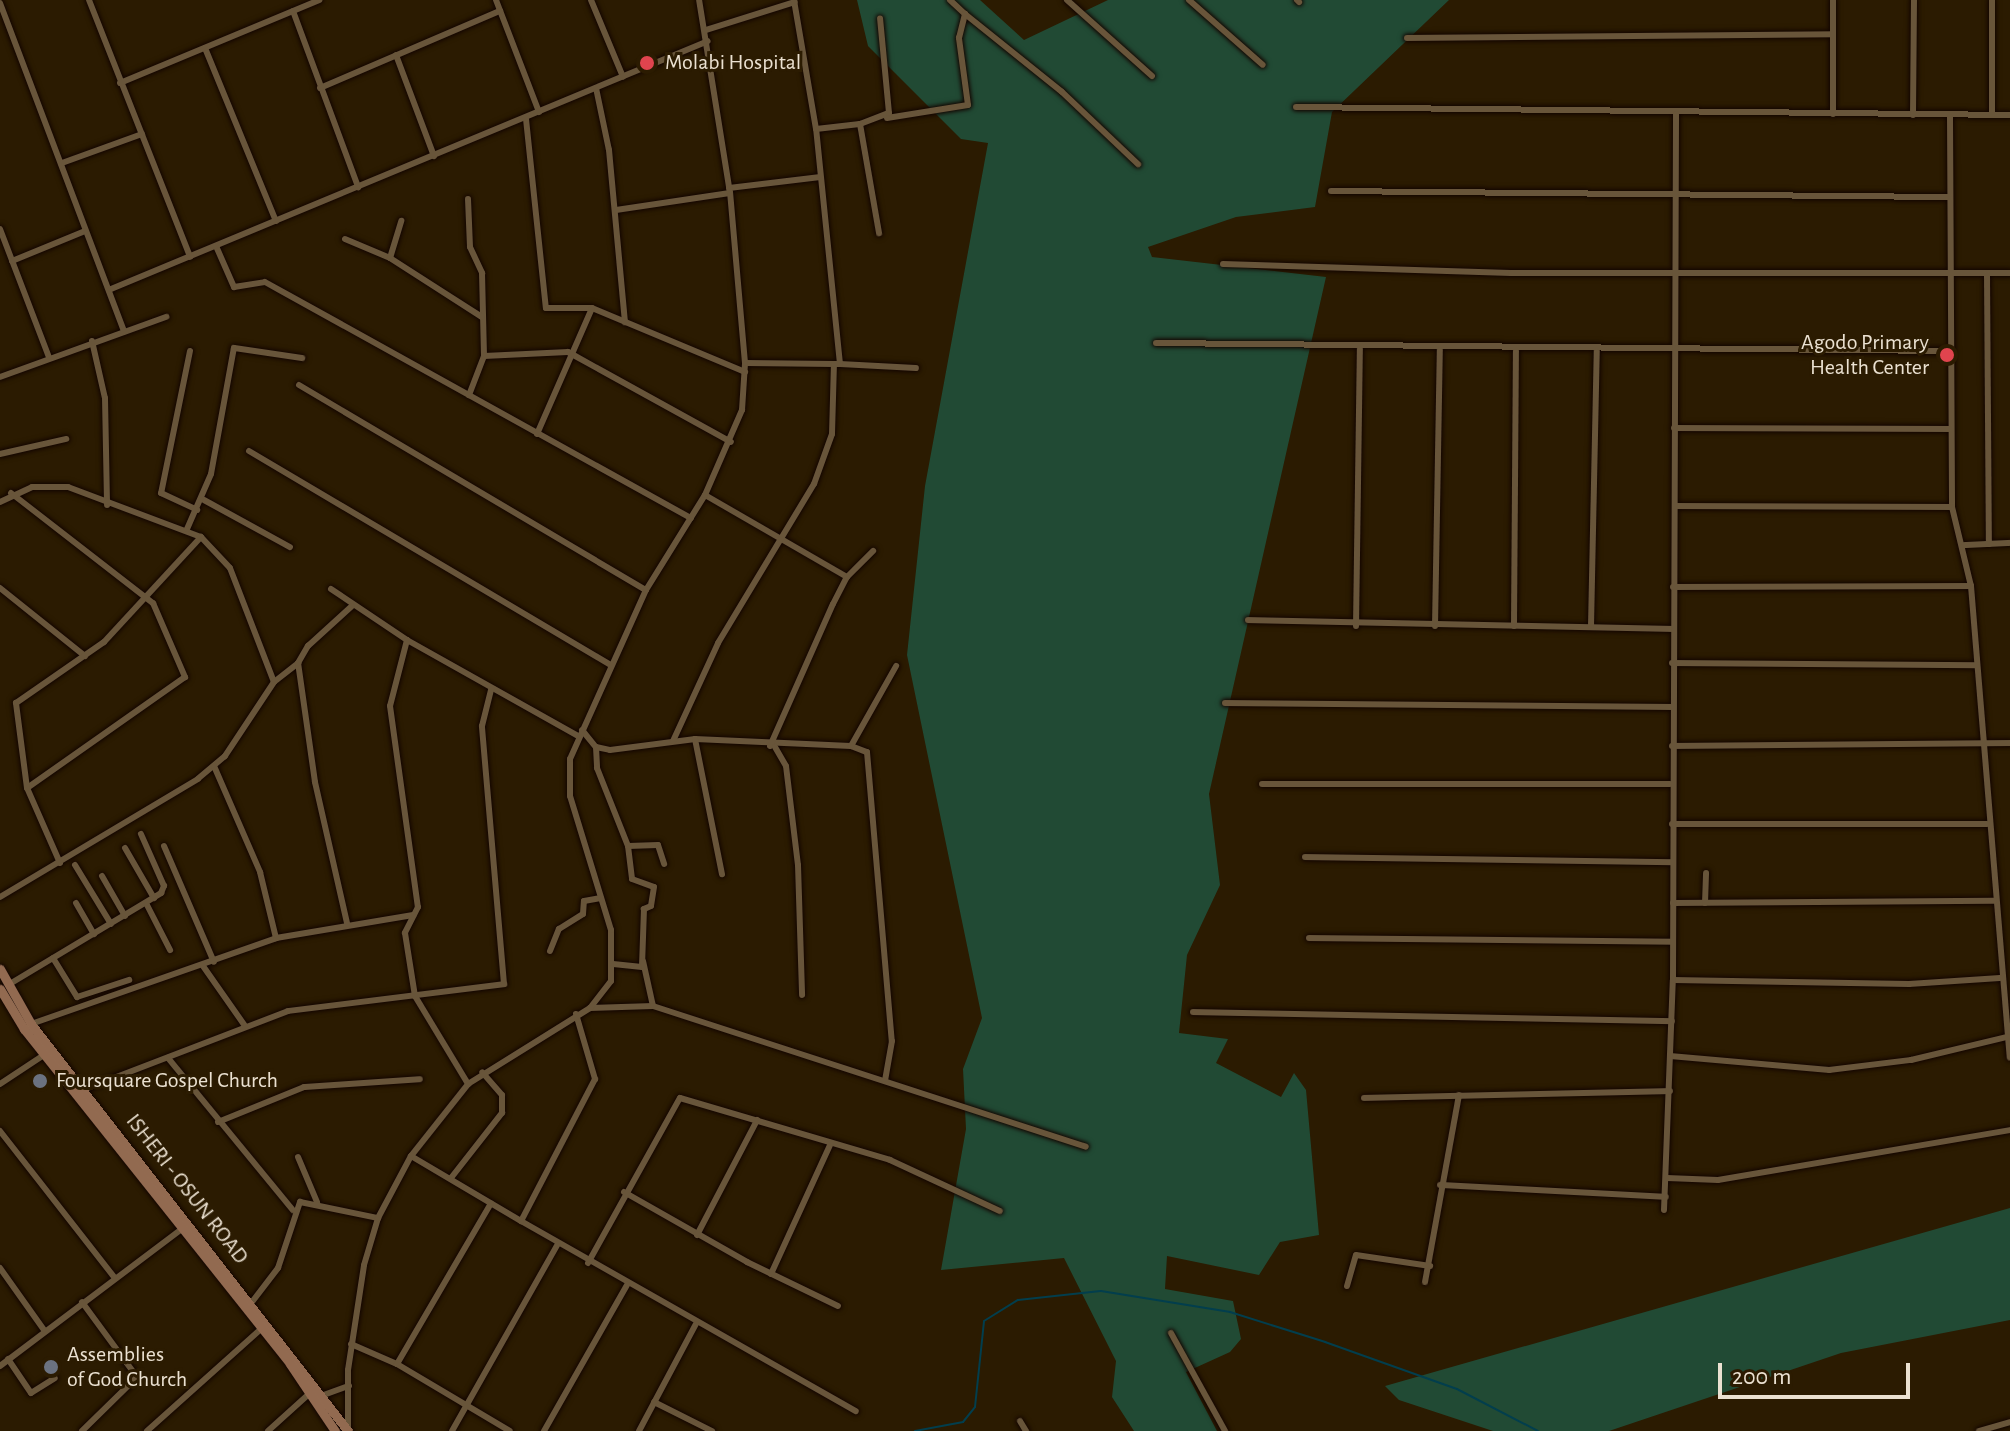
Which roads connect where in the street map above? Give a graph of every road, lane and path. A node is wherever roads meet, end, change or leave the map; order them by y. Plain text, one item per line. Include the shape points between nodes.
1 (102, 0) edge
2 (319, 0) edge
3 (496, 0) edge
4 (591, 0) edge
5 (699, 0) edge
6 (950, 0) edge
7 (1067, 0) edge
8 (1189, 0) edge
9 (1833, 0) edge
10 (1914, 0) edge
11 (1992, 0) edge
12 (795, 1) edge
13 (90, 2) edge
14 (308, 2) edge
15 (0, 3) edge
16 (293, 11) junction
17 (500, 11) junction
18 (965, 14) junction
19 (880, 18) dead end
20 (706, 30) junction
21 (1832, 34) junction
22 (1407, 38) dead end
23 (708, 41) junction
24 (205, 48) junction
25 (396, 55) junction
26 (1263, 65) dead end
27 (1152, 76) dead end
28 (623, 77) junction
29 (120, 83) junction
30 (320, 88) junction
31 (596, 88) junction
32 (1296, 107) dead end
33 (539, 112) junction
34 (1676, 114) junction
35 (1833, 114) junction
36 (1913, 115) junction
37 (1992, 115) junction
38 (2010, 115) edge
39 (1950, 117) junction
40 (887, 118) junction
41 (526, 119) junction
42 (860, 124) junction
43 (816, 129) junction
44 (142, 134) junction
45 (434, 156) junction
46 (62, 163) junction
47 (1138, 164) dead end
48 (820, 177) junction
49 (358, 187) junction
50 (730, 190) junction
51 (1331, 191) dead end
52 (1675, 195) junction
53 (1950, 197) junction
54 (468, 199) dead end
55 (616, 210) junction
56 (276, 221) junction
57 (401, 221) dead end
58 (0, 229) edge
59 (85, 231) junction
60 (879, 233) dead end
61 (345, 239) dead end
62 (216, 246) junction
63 (190, 257) junction
64 (390, 258) junction
65 (12, 261) junction
66 (1223, 264) dead end
67 (2010, 273) edge
68 (1987, 274) junction
69 (1674, 275) junction
70 (1950, 275) junction
71 (111, 289) junction
72 (592, 308) junction
73 (166, 317) dead end
74 (482, 317) junction
75 (625, 322) junction
76 (124, 331) junction
77 (92, 341) junction
78 (1156, 343) dead end
79 (1360, 349) junction
80 (1440, 350) junction
81 (190, 351) dead end
82 (1516, 351) junction
83 (1597, 351) junction
84 (1675, 351) junction
85 (1952, 351) junction
86 (484, 356) junction
87 (575, 356) junction
88 (49, 357) junction
89 (302, 358) dead end
90 (837, 364) junction
91 (745, 368) junction
92 (916, 368) dead end
93 (0, 377) edge
94 (299, 385) dead end
95 (469, 395) junction
96 (1674, 428) junction
97 (1950, 429) junction
98 (537, 434) junction
99 (66, 439) dead end
100 (731, 442) junction
101 (249, 451) dead end
102 (0, 454) edge
103 (11, 493) junction
104 (705, 495) junction
105 (204, 500) junction
106 (0, 502) edge
107 (107, 505) junction
108 (1675, 506) junction
109 (1952, 507) junction
110 (197, 510) junction
111 (691, 518) junction
112 (187, 529) junction
113 (201, 537) junction
114 (781, 542) junction
115 (2010, 543) edge
116 (1989, 544) junction
117 (1964, 545) junction
118 (290, 547) dead end
119 (873, 551) dead end
120 (847, 577) junction
121 (1971, 586) junction
122 (1673, 587) junction
123 (0, 588) edge
124 (331, 589) dead end
125 (646, 590) junction
126 (146, 598) junction
127 (352, 606) junction
128 (1248, 620) dead end
129 (1356, 626) junction
130 (1435, 626) junction
131 (1514, 626) junction
132 (1591, 626) junction
133 (1672, 629) junction
134 (407, 640) junction
135 (85, 656) junction
136 (298, 663) junction
137 (1672, 663) junction
138 (611, 665) junction
139 (1977, 665) junction
140 (896, 666) dead end
141 (274, 682) junction
142 (491, 689) junction
143 (1225, 703) dead end
144 (1671, 707) junction
145 (580, 733) junction
146 (695, 739) junction
147 (673, 741) junction
148 (2010, 743) edge
149 (1980, 745) junction
150 (773, 746) junction
151 (851, 746) junction
152 (1672, 746) junction
153 (596, 747) junction
154 (214, 766) junction
155 (1262, 784) dead end
156 (1670, 784) junction
157 (27, 788) junction
158 (1672, 824) junction
159 (1987, 824) junction
160 (141, 834) dead end
161 (164, 846) dead end
162 (628, 846) junction
163 (125, 848) dead end
164 (1305, 857) dead end
165 (1671, 862) junction
166 (60, 863) junction
167 (664, 864) dead end
168 (75, 865) dead end
169 (1706, 873) dead end
170 (722, 874) dead end
171 (102, 876) dead end
172 (0, 897) edge
173 (154, 898) junction
174 (601, 898) junction
175 (1994, 901) junction
176 (76, 903) dead end
177 (146, 903) junction
178 (1673, 903) junction
179 (1705, 903) junction
180 (413, 915) junction
181 (125, 916) junction
182 (347, 923) junction
183 (111, 924) junction
184 (94, 934) junction
185 (276, 938) junction
186 (1309, 938) dead end
187 (1672, 942) junction
188 (170, 950) dead end
189 (550, 951) dead end
190 (53, 958) junction
191 (643, 961) junction
192 (214, 962) junction
193 (613, 964) junction
194 (203, 966) junction
195 (0, 969) edge
196 (2000, 978) junction
197 (129, 980) dead end
198 (1673, 980) junction
199 (4, 987) edge
200 (802, 995) dead end
201 (415, 996) junction
202 (653, 1006) junction
203 (590, 1008) junction
204 (1193, 1012) dead end
205 (576, 1014) junction
206 (1672, 1021) junction
207 (31, 1024) junction
208 (245, 1026) junction
209 (2007, 1037) junction
210 (44, 1055) junction
211 (1670, 1056) junction
212 (2010, 1057) edge
213 (168, 1058) junction
214 (482, 1072) junction
215 (420, 1079) dead end
216 (885, 1080) junction
217 (0, 1084) edge
218 (468, 1084) junction
219 (85, 1089) junction
220 (1670, 1091) junction
221 (1459, 1095) junction
222 (1364, 1098) dead end
223 (757, 1120) junction
224 (218, 1122) junction
225 (2010, 1130) edge
226 (0, 1131) edge
227 (831, 1143) junction
228 (1086, 1147) dead end
229 (411, 1156) junction
230 (298, 1157) dead end
231 (451, 1178) junction
232 (1667, 1178) junction
233 (1440, 1185) junction
234 (624, 1192) junction
235 (1666, 1197) junction
236 (317, 1202) junction
237 (491, 1203) junction
238 (293, 1210) junction
239 (1664, 1210) dead end
240 (1000, 1211) dead end
241 (378, 1218) junction
242 (521, 1221) junction
243 (183, 1228) junction
244 (697, 1235) junction
245 (558, 1244) junction
246 (588, 1263) junction
247 (1430, 1266) junction
248 (0, 1268) edge
249 (771, 1274) junction
250 (115, 1278) junction
251 (1425, 1282) dead end
252 (627, 1285) junction
253 (1347, 1286) dead end
254 (82, 1302) junction
255 (252, 1302) junction
256 (838, 1306) dead end
257 (696, 1324) junction
258 (262, 1328) junction
259 (44, 1330) junction
260 (1171, 1333) dead end
261 (351, 1344) junction
262 (8, 1359) junction
263 (397, 1364) junction
264 (0, 1366) edge
265 (55, 1378) dead end
266 (349, 1386) junction
267 (324, 1395) junction
268 (312, 1396) junction
269 (654, 1402) junction
270 (468, 1403) junction
271 (856, 1411) dead end
272 (1020, 1421) dead end
273 (2010, 1422) edge
274 (82, 1431) edge
275 (147, 1431) edge
276 (268, 1431) edge
277 (335, 1431) edge
278 (348, 1431) edge
279 (452, 1431) edge
280 (510, 1431) edge
281 (544, 1431) edge
282 (639, 1431) edge
283 (712, 1431) edge
284 (1026, 1431) edge
285 (1225, 1431) edge
286 (1979, 1431) edge

1 - 13 street
2 - 14 street
3 - 17 street
4 - 28 street
5 - 20 street
6 - 18 street
7 - 27 street
8 - 26 street
9 - 21 street
10 - 36 street
11 - 37 street
12 - 20 street
12 - 43 street
13 - 29 street
14 - 16 street
15 - 46 street
16 - 24 street
16 - 30 street
17 - 25 street
17 - 33 street
18 - 40 street via 959,38 968,105
18 - 47 street via 1062,92
19 - 40 street
20 - 23 street
21 - 22 street
21 - 35 street
23 - 28 street
23 - 50 street
24 - 29 street
24 - 56 street
25 - 30 street
25 - 45 street
28 - 31 street
29 - 44 street
30 - 49 street
31 - 33 street
31 - 55 street
32 - 34 street
33 - 41 street
34 - 35 street
34 - 52 street
35 - 36 street
36 - 39 street
37 - 38 street
37 - 39 street
39 - 53 street
40 - 42 street
41 - 45 street
41 - 72 street via 544,305
42 - 43 street
42 - 60 street
43 - 48 street
44 - 46 street
44 - 63 street
45 - 49 street
46 - 59 street
48 - 50 street
48 - 90 street
49 - 56 street
50 - 55 street
50 - 91 street
51 - 52 street
52 - 53 street
52 - 69 street
53 - 70 street
54 - 74 street
55 - 75 street
56 - 62 street
57 - 64 street
58 - 65 street
59 - 65 street
59 - 71 street
61 - 64 street
62 - 63 street
62 - 95 street via 234,287 265,282
63 - 71 street
64 - 74 street
65 - 88 street
66 - 69 street
67 - 68 street
68 - 70 street
68 - 116 street
69 - 70 street
69 - 84 street
70 - 85 street
71 - 76 street
72 - 75 street
72 - 87 street
73 - 76 street
74 - 86 street
75 - 91 street
76 - 77 street
77 - 88 street
77 - 107 street via 105,398
78 - 79 street
79 - 80 street
79 - 129 street
80 - 82 street
80 - 130 street
81 - 110 street via 161,493
82 - 83 street
82 - 131 street
83 - 84 street
83 - 132 street
84 - 85 street
84 - 96 street
85 - 97 street
86 - 87 street
86 - 95 street
87 - 98 street
87 - 100 street
88 - 93 street
89 - 105 street via 234,348
90 - 91 street
90 - 92 street
90 - 114 street via 827,456
91 - 100 street
94 - 125 street
95 - 98 street
96 - 97 street
96 - 108 street
97 - 109 street
98 - 111 street
99 - 102 street
100 - 104 street
101 - 138 street
103 - 106 street
103 - 107 street via 46,485
103 - 126 street
104 - 111 street
104 - 114 street
105 - 110 street
105 - 118 street
107 - 112 street
108 - 109 street
108 - 122 street
109 - 117 street
110 - 112 street
111 - 125 street
112 - 113 street
113 - 126 street
113 - 141 street via 230,568
114 - 120 street
114 - 147 street via 718,643
115 - 116 street
116 - 117 street
117 - 121 street
119 - 120 street
120 - 150 street
121 - 122 street
121 - 139 street
122 - 133 street
123 - 135 street
124 - 127 street
125 - 138 street
126 - 135 street
126 - 157 street via 166,622 185,677
127 - 134 street
127 - 136 street via 308,646
128 - 129 street
129 - 130 street
130 - 131 street
131 - 132 street
132 - 133 street
133 - 137 street
134 - 142 street
134 - 180 street via 390,706 418,907
135 - 157 street via 16,703
136 - 141 street
136 - 182 street via 315,782
137 - 139 street
137 - 144 street
138 - 145 street
139 - 149 street
140 - 151 street
141 - 154 street
142 - 145 street
142 - 201 street via 482,726 506,979 498,986
143 - 144 street
144 - 152 street
145 - 153 street
145 - 174 street via 568,778
146 - 147 street
146 - 150 street
146 - 170 street
147 - 153 street
148 - 149 street
149 - 152 street
149 - 159 street
150 - 151 street
150 - 200 street via 786,766 798,865
151 - 216 street via 867,752 892,1041
152 - 156 street
153 - 162 street via 597,768
154 - 166 street
154 - 185 street via 260,872
155 - 156 street
156 - 158 street
157 - 166 street
158 - 159 street
158 - 165 street
159 - 175 street
160 - 173 street via 164,886
161 - 192 street
162 - 167 street via 658,845
162 - 191 street via 632,879 654,887 651,906 644,909
163 - 173 street
164 - 165 street
165 - 178 street
166 - 172 street
168 - 183 street
169 - 179 street
171 - 181 street
173 - 177 street
174 - 189 street via 584,901 583,914 559,929
174 - 193 street
175 - 179 street
175 - 196 street
176 - 184 street
177 - 181 street
177 - 188 street
178 - 179 street
178 - 187 street
180 - 182 street
180 - 201 street via 405,933
181 - 183 street
182 - 185 street
183 - 184 street
184 - 190 street
185 - 192 street
186 - 187 street
187 - 198 street
190 - 197 street via 77,997
190 - 199 street
191 - 193 street via 637,971
191 - 202 street
192 - 194 street
193 - 203 street via 605,993
194 - 207 street
194 - 208 street
195 - 199 main road, ISHERI - OSUN ROAD
196 - 198 street via 1909,984
196 - 209 street
198 - 206 street
199 - 207 main road, ISHERI - OSUN ROAD
199 - 210 main road
201 - 208 street via 288,1011
201 - 218 street
202 - 203 street
202 - 216 street
203 - 205 street
204 - 206 street
205 - 214 street
205 - 242 street via 595,1079
206 - 211 street
207 - 219 main road, ISHERI - OSUN ROAD
208 - 213 street
209 - 211 street via 1911,1060 1829,1070
209 - 212 street
210 - 217 street
210 - 243 main road
211 - 220 street
213 - 219 street
213 - 224 street
214 - 218 street
214 - 231 street via 502,1095 502,1113
215 - 224 street via 304,1087
216 - 228 street
218 - 229 street
219 - 255 main road, ISHERI - OSUN ROAD
220 - 221 street
220 - 232 street
221 - 222 street
221 - 233 street via 1452,1155
223 - 227 street
223 - 234 street via 680,1098
223 - 244 street
224 - 238 street
225 - 232 street via 1718,1180
226 - 250 street
227 - 240 street via 918,1171
227 - 249 street
229 - 231 street
229 - 241 street
230 - 236 street
231 - 237 street
232 - 235 street
233 - 235 street
233 - 247 street
234 - 244 street
234 - 246 street
235 - 239 street
236 - 238 street via 300,1202
236 - 241 street
237 - 242 street
237 - 263 street
238 - 255 street via 278,1268
241 - 261 street
242 - 245 street
243 - 250 street
243 - 258 main road
244 - 249 street
245 - 246 street
245 - 270 street
246 - 252 street
247 - 251 street
247 - 253 street via 1356,1255
248 - 259 street
249 - 256 street
250 - 254 street
252 - 257 street
252 - 281 street
254 - 259 street
254 - 274 street via 137,1377
255 - 267 main road, ISHERI - OSUN ROAD
257 - 269 street
257 - 271 street
258 - 268 main road
258 - 275 street
259 - 262 street
260 - 285 street
261 - 263 street
261 - 266 street
262 - 264 street
262 - 265 street via 31,1393
263 - 270 street
266 - 267 street
266 - 278 street
267 - 268 street
267 - 278 main road, ISHERI - OSUN ROAD
268 - 276 street
268 - 277 main road
269 - 282 street
269 - 283 street
270 - 279 street
270 - 280 street
272 - 284 street
273 - 286 street

